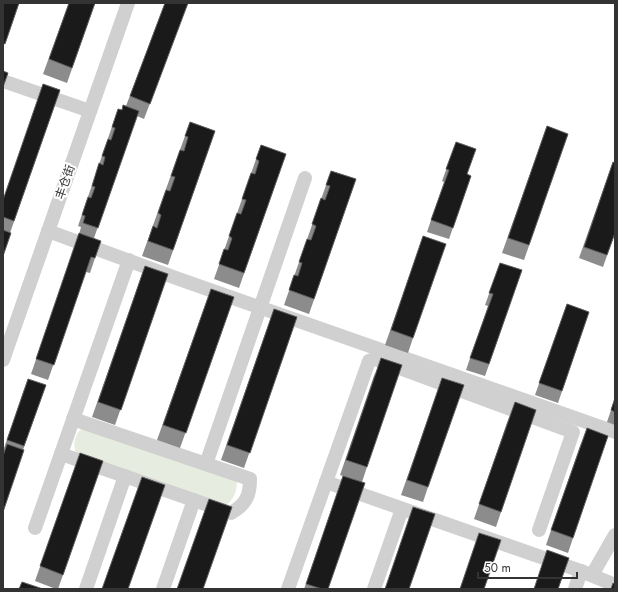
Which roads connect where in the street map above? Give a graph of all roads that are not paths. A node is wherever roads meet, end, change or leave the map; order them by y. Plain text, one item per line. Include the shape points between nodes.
1 (128, 3) edge
2 (3, 81) edge
3 (90, 111) junction
4 (305, 178) dead end
5 (48, 231) junction
6 (129, 260) junction
7 (260, 307) junction
8 (4, 354) edge
9 (73, 419) junction
10 (615, 432) edge
11 (61, 454) junction
12 (206, 464) junction
13 (125, 476) junction
14 (326, 482) junction
15 (194, 500) junction
16 (402, 509) junction
17 (35, 528) dead end
18 (539, 530) dead end
19 (615, 535) edge
20 (587, 573) junction
21 (615, 585) edge
22 (86, 589) edge
23 (163, 589) edge
24 (288, 589) edge
25 (374, 589) edge
26 (575, 589) edge

1 - 3 street, 丰仓街
2 - 3 street
3 - 5 street, 丰仓街
4 - 7 street
5 - 6 street
5 - 8 street, 丰仓街
6 - 7 street
6 - 9 street
7 - 10 street
7 - 12 street
9 - 11 street
9 - 12 street
11 - 13 street
11 - 17 street
12 - 15 street via 250,479 248,497 242,507 231,513
13 - 15 street
13 - 22 street
14 - 16 street
14 - 18 street via 369,361 375,359 573,432
14 - 24 street
15 - 23 street
16 - 20 street
16 - 25 street
19 - 20 street
20 - 21 street
20 - 26 street

